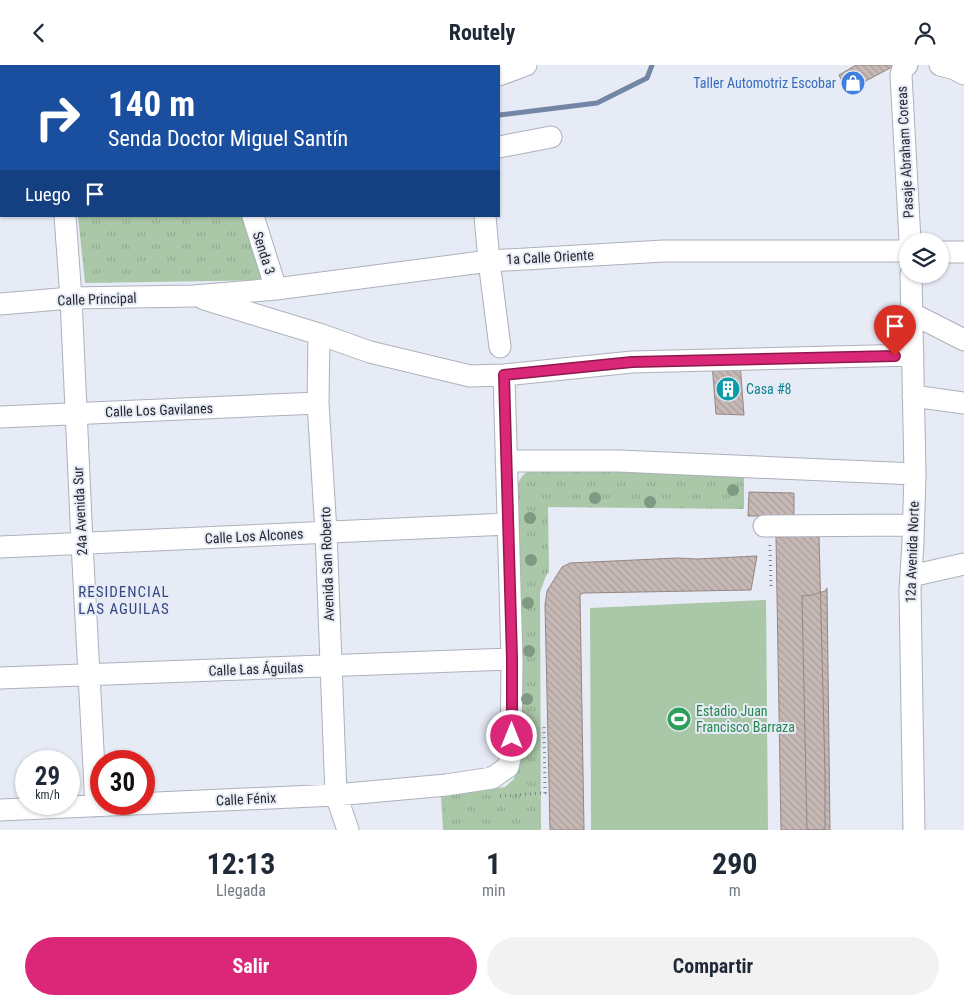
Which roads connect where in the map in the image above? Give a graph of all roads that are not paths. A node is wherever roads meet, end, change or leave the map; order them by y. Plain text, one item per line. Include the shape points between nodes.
1 (526, 65) edge
2 (907, 65) edge
3 (940, 65) edge
4 (964, 74) edge
5 (500, 75) edge
6 (551, 137) dead end
7 (500, 147) edge
8 (65, 217) edge
9 (252, 217) edge
10 (485, 217) edge
11 (910, 233) edge
12 (899, 251) edge
13 (949, 252) edge
14 (964, 252) edge
15 (489, 261) junction
16 (912, 283) edge
17 (276, 289) junction
18 (194, 296) junction
19 (71, 298) junction
20 (0, 305) edge
21 (913, 314) junction
22 (319, 334) junction
23 (964, 340) edge
24 (500, 347) dead end
25 (914, 355) junction
26 (504, 375) junction
27 (913, 396) junction
28 (318, 403) junction
29 (964, 403) edge
30 (76, 413) junction
31 (0, 417) edge
32 (506, 461) junction
33 (915, 474) junction
34 (508, 524) junction
35 (914, 525) junction
36 (766, 526) road end
37 (326, 532) junction
38 (82, 543) junction
39 (0, 547) edge
40 (964, 565) edge
41 (912, 576) junction
42 (512, 659) junction
43 (331, 666) junction
44 (89, 675) junction
45 (0, 678) edge
46 (93, 750) edge
47 (336, 795) junction
48 (155, 803) edge
49 (90, 806) edge
50 (0, 810) edge
51 (348, 830) edge
52 (914, 830) edge

1 - 5 street
2 - 11 street, Pasaje Abraham Coreas via 900,75
3 - 4 street
6 - 7 street
8 - 19 street, 24a Avenida Sur
9 - 17 street, Senda 3
10 - 15 street
12 - 15 street, 1a Calle Oriente via 664,251
13 - 14 street
15 - 17 street, 1a Calle Oriente
15 - 24 street
16 - 21 street, 12a Avenida Norte
17 - 18 street, 1a Calle Oriente
18 - 19 street, Calle Principal
18 - 22 street
19 - 20 street, Calle Principal
19 - 30 street, 24a Avenida Sur
21 - 23 street
21 - 25 street, 12a Avenida Norte
22 - 26 street via 370,352 470,376
22 - 28 street, Avenida San Roberto
25 - 26 street via 632,362
25 - 27 street, 12a Avenida Norte
26 - 32 street
27 - 29 street
27 - 33 street, 12a Avenida Norte
28 - 30 street, Calle Los Gavilanes
28 - 37 street, Avenida San Roberto
30 - 31 street, Calle Los Gavilanes
30 - 38 street, 24a Avenida Sur
32 - 33 street via 619,461
32 - 34 street
33 - 35 street, 12a Avenida Norte
34 - 37 street, Calle Los Alcones
34 - 42 street
35 - 36 street
35 - 41 street, 12a Avenida Norte
37 - 38 street, Calle Los Alcones
37 - 43 street, Avenida San Roberto
38 - 39 street, Calle Los Alcones
38 - 44 street, 24a Avenida Sur
40 - 41 street
41 - 52 street, 12a Avenida Norte
42 - 43 street, Calle Las Águilas
42 - 47 street, Calle Fénix via 512,755 508,767 492,787 446,785
43 - 44 street, Calle Las Águilas
43 - 47 street, Avenida San Roberto
44 - 45 street, Calle Las Águilas
44 - 46 street, 24a Avenida Sur
47 - 48 street, Calle Fénix
47 - 51 street, Avenida San Roberto
49 - 50 street, Calle Fénix

